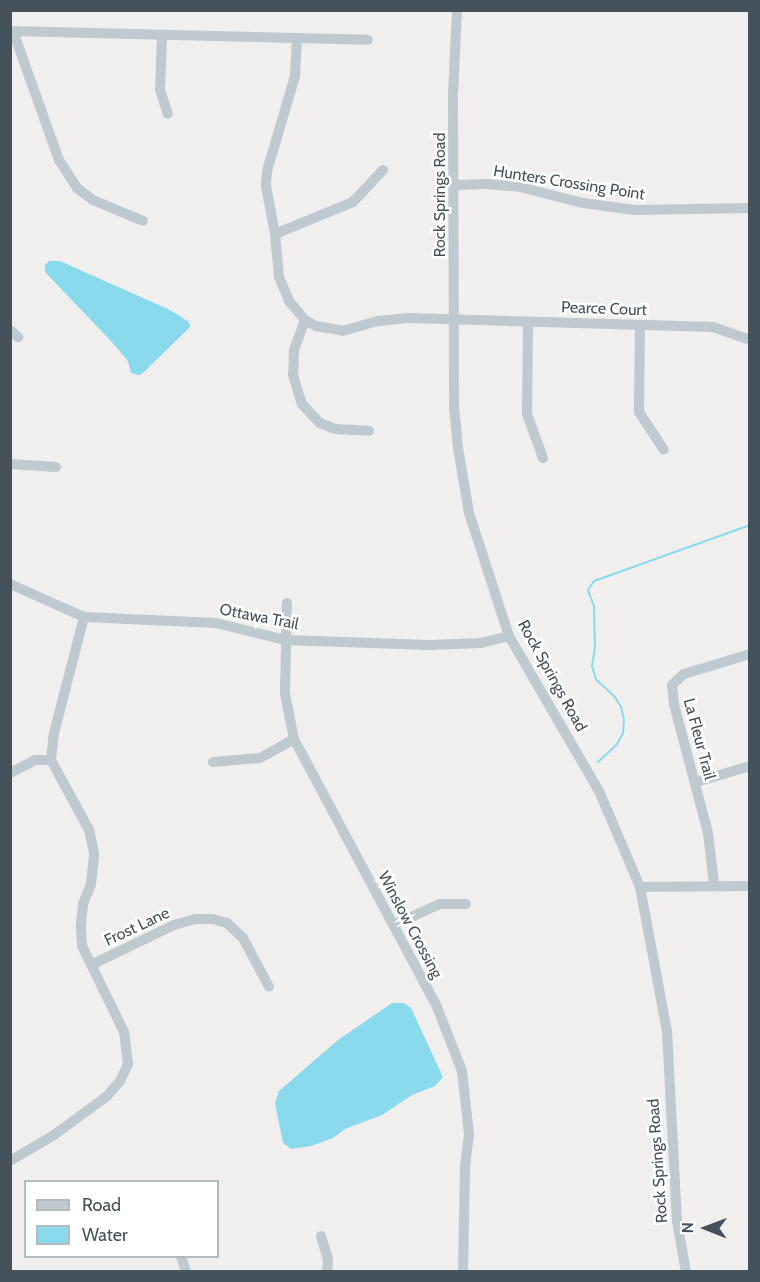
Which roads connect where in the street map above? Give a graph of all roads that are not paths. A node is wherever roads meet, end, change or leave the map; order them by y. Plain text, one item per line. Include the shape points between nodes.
1 (457, 10) edge
2 (12, 31) edge
3 (162, 36) junction
4 (297, 38) junction
5 (368, 40) dead end
6 (168, 114) dead end
7 (382, 171) dead end
8 (455, 185) junction
9 (750, 208) edge
10 (143, 221) dead end
11 (275, 234) junction
12 (455, 319) junction
13 (305, 320) junction
14 (528, 322) junction
15 (640, 325) junction
16 (750, 340) edge
17 (369, 431) dead end
18 (664, 450) dead end
19 (543, 458) dead end
20 (10, 464) edge
21 (56, 467) dead end
22 (10, 584) edge
23 (287, 603) dead end
24 (84, 617) junction
25 (509, 636) junction
26 (285, 640) junction
27 (750, 654) edge
28 (294, 739) junction
29 (51, 760) junction
30 (213, 762) dead end
31 (750, 766) edge
32 (10, 773) edge
33 (696, 782) junction
34 (714, 884) junction
35 (750, 886) edge
36 (640, 887) junction
37 (466, 904) dead end
38 (393, 924) junction
39 (91, 965) junction
40 (269, 987) dead end
41 (10, 1161) edge
42 (321, 1236) dead end
43 (327, 1272) edge
44 (463, 1272) edge
45 (686, 1272) edge

1 - 8 street, Rock Springs Road via 453,94
2 - 3 street
2 - 10 street via 58,160 77,188 93,200
3 - 4 street
3 - 6 street via 160,90
4 - 5 street
4 - 11 street via 295,76 267,171
7 - 11 street via 353,202
8 - 9 street, Hunters Crossing Point via 520,187 583,203 635,210
8 - 12 street, Rock Springs Road
11 - 13 street via 279,277
12 - 13 street, Pearce Court via 379,321 343,331
12 - 14 street, Pearce Court
12 - 25 street, Rock Springs Road via 454,406 469,513
13 - 17 street via 294,351 292,375 302,404 320,423 335,429
14 - 15 street, Pearce Court
14 - 19 street via 527,414
15 - 16 street, Pearce Court via 713,327
15 - 18 street via 639,412
20 - 21 street
22 - 24 street, Ottawa Trail
23 - 26 street, Winslow Crossing
24 - 26 street, Ottawa Trail via 216,623
24 - 29 street via 54,733
25 - 26 street, Ottawa Trail via 481,643 429,645
25 - 36 street, Rock Springs Road via 599,791
26 - 28 street, Winslow Crossing via 285,694
27 - 33 street, La Fleur Trail via 684,674 672,685
28 - 30 street via 260,758
28 - 38 street, Winslow Crossing
29 - 32 street via 35,760
29 - 39 street via 88,830 94,853 81,924 82,946
31 - 33 street
33 - 34 street, La Fleur Trail
34 - 35 street
34 - 36 street
36 - 45 street, Rock Springs Road via 667,1031 677,1221
37 - 38 street via 440,904
38 - 44 street, Winslow Crossing via 436,1007 462,1071 469,1134
39 - 40 street, Frost Lane via 174,925 212,919 226,923 243,938
39 - 41 street via 124,1032 128,1064 107,1096
42 - 43 street via 328,1259

